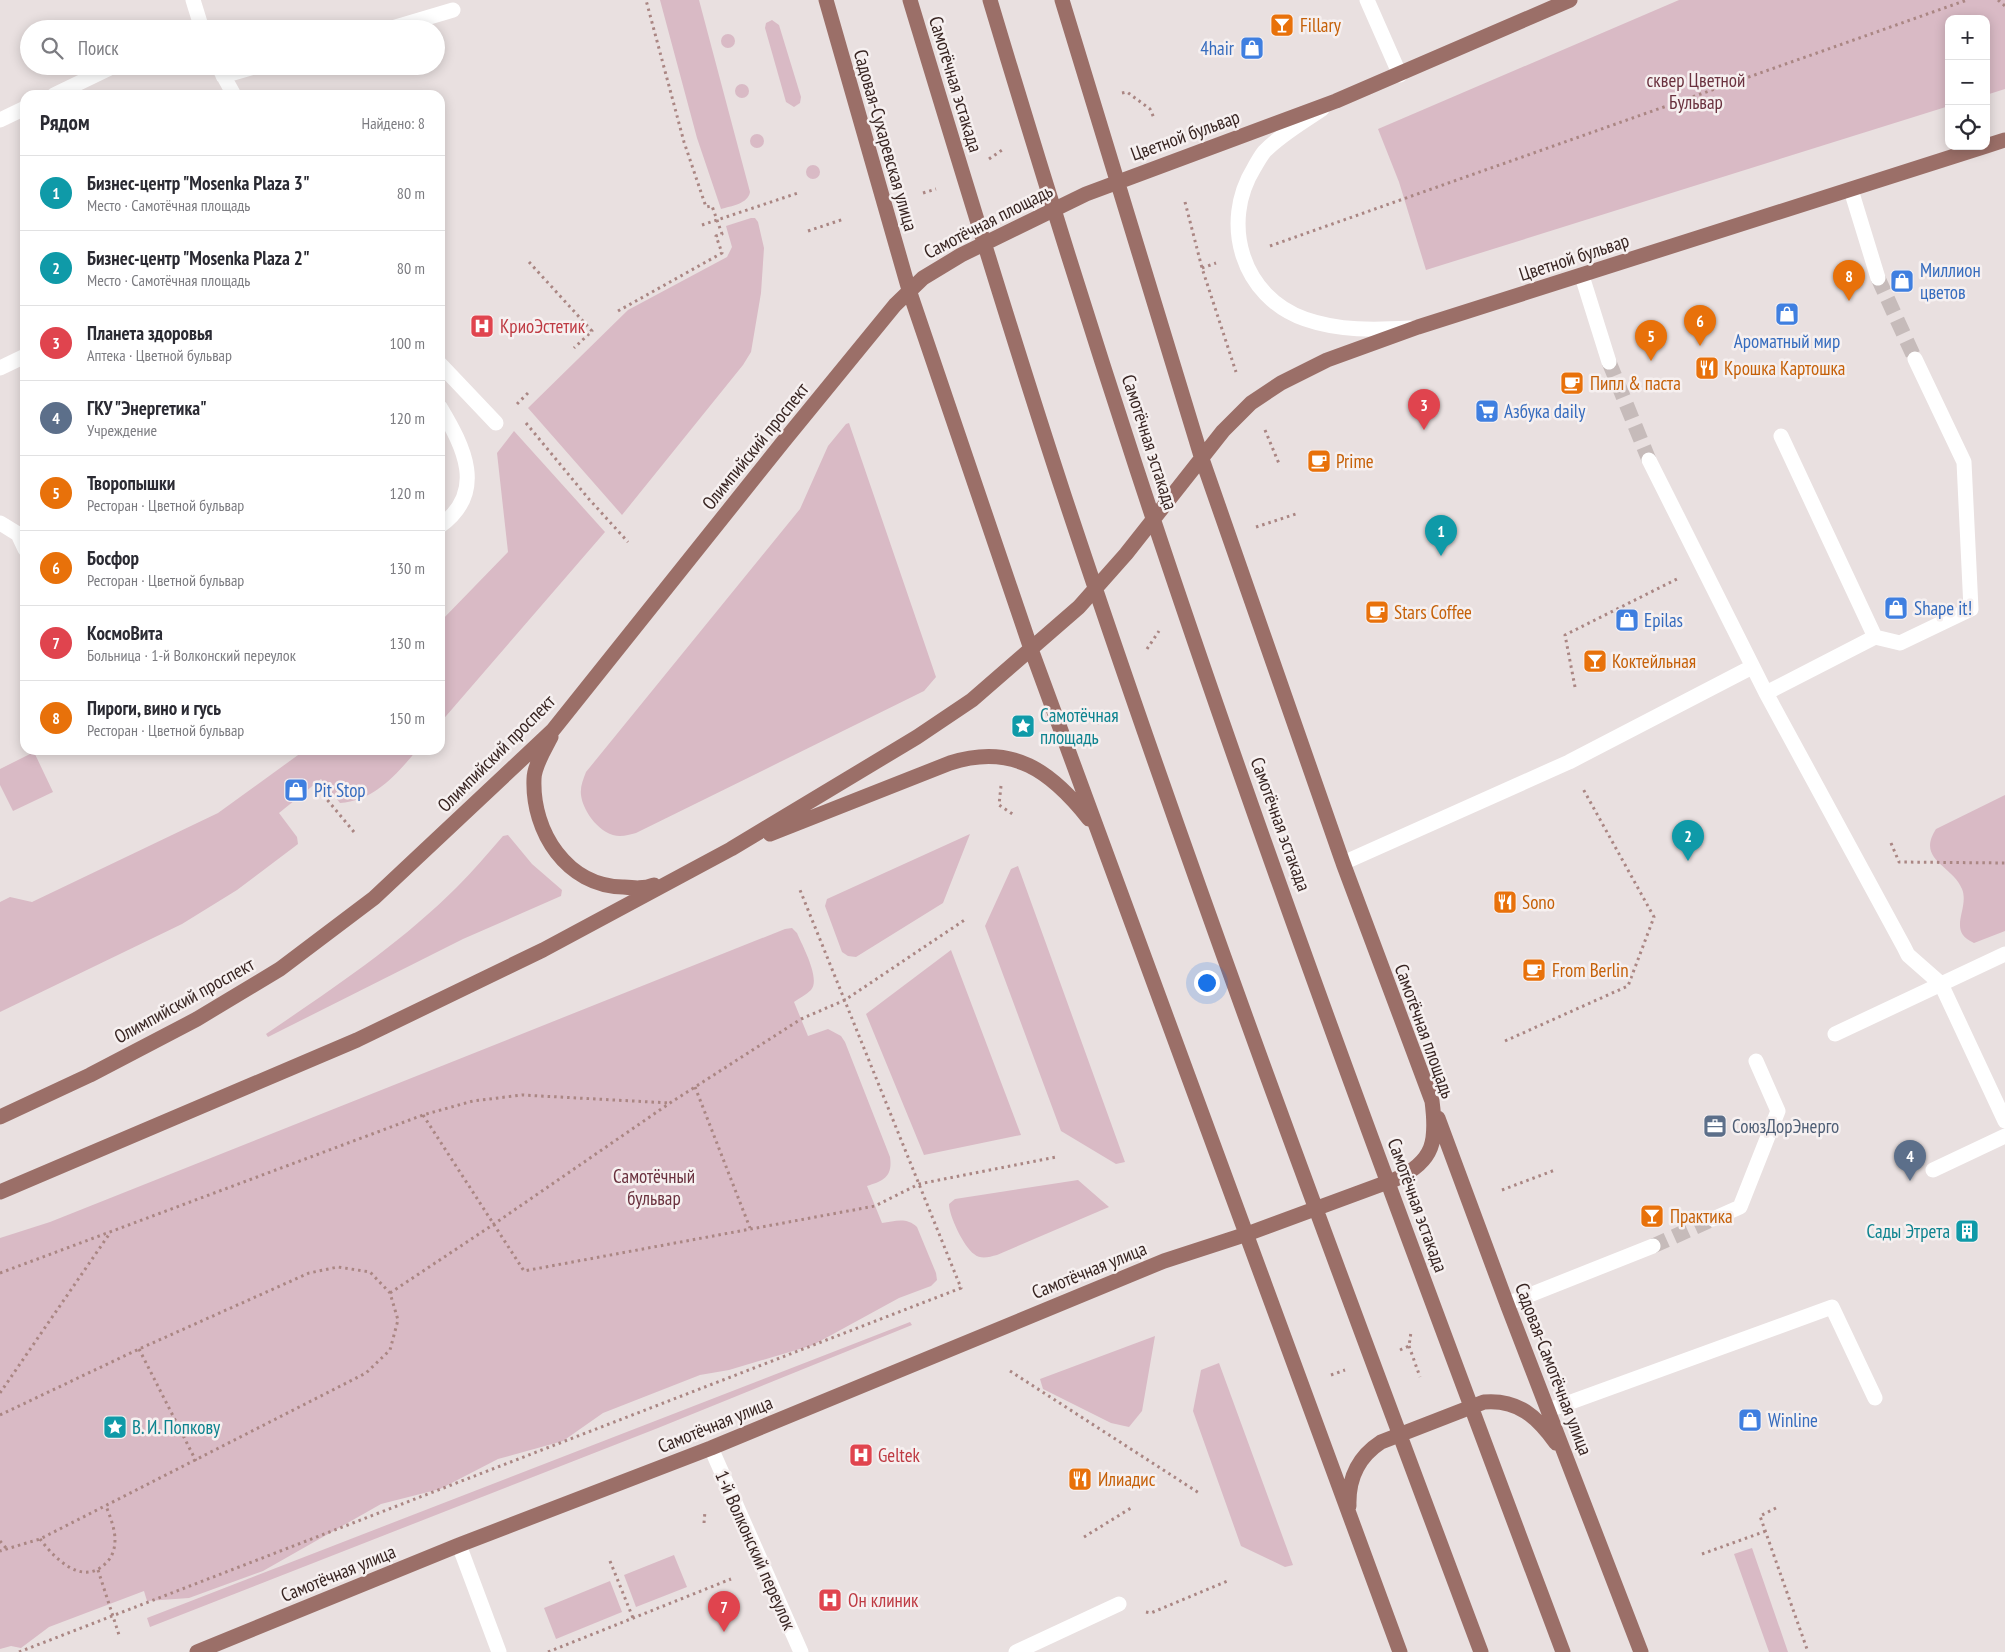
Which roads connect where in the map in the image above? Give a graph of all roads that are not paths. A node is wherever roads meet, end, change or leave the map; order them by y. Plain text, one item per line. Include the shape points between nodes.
1 (193, 0) edge
2 (826, 0) edge
3 (910, 0) edge
4 (990, 0) edge
5 (1062, 0) edge
6 (1367, 0) edge
7 (1570, 0) edge
8 (453, 10) dead end
9 (197, 20) edge
10 (419, 20) edge
11 (95, 75) edge
12 (223, 75) edge
13 (1400, 75) junction
14 (64, 90) edge
15 (231, 90) edge
16 (1336, 101) junction
17 (20, 110) edge
18 (0, 120) edge
19 (2005, 140) edge
20 (1990, 145) edge
21 (1974, 150) edge
22 (1119, 181) junction
23 (1851, 190) junction
24 (1582, 276) junction
25 (1878, 278) tunnel mouth
26 (909, 290) junction
27 (1418, 327) junction
28 (20, 358) edge
29 (1916, 359) tunnel mouth
30 (1609, 362) tunnel mouth
31 (0, 368) edge
32 (445, 369) edge
33 (445, 415) edge
34 (496, 422) dead end
35 (1781, 436) dead end
36 (1202, 456) junction
37 (1649, 460) tunnel mouth
38 (445, 521) edge
39 (0, 523) edge
40 (20, 538) edge
41 (1875, 637) junction
42 (1031, 649) junction
43 (1752, 667) junction
44 (1766, 694) junction
45 (554, 730) junction
46 (1097, 830) junction
47 (731, 849) junction
48 (1343, 863) junction
49 (683, 874) junction
50 (2005, 954) edge
51 (1941, 984) junction
52 (1835, 1034) dead end
53 (1756, 1061) dead end
54 (1432, 1101) junction
55 (0, 1117) edge
56 (2005, 1121) edge
57 (2005, 1136) edge
58 (1933, 1170) dead end
59 (0, 1192) edge
60 (1714, 1219) tunnel mouth
61 (1247, 1234) junction
62 (1653, 1246) tunnel mouth
63 (1507, 1304) junction
64 (1874, 1398) dead end
65 (1548, 1410) junction
66 (711, 1448) junction
67 (1567, 1458) junction
68 (1352, 1524) junction
69 (459, 1545) junction
70 (1119, 1604) road end
71 (197, 1652) edge
72 (499, 1652) edge
73 (801, 1652) edge
74 (1016, 1652) edge
75 (1400, 1652) edge
76 (1481, 1652) edge
77 (1563, 1652) edge
78 (1641, 1652) edge

1 - 9 street
2 - 26 main road, Садовая-Сухаревская улица
3 - 76 main road, Самотёчная эстакада via 1065,496 1173,812 1292,1144
4 - 77 main road, Самотёчная эстакада via 1138,472 1246,786
5 - 22 main road
6 - 13 street
7 - 13 main road, Цветной бульвар
8 - 10 street
11 - 14 street
12 - 15 street
13 - 16 main road, Цветной бульвар
16 - 22 main road, Цветной бульвар
16 - 27 street via 1263,153 1254,167 1238,208 1237,231 1242,254 1261,288 1279,306 1303,319 1332,327 1377,330
17 - 18 street
19 - 20 main road, Цветной бульвар
21 - 23 main road, Цветной бульвар
22 - 26 main road, Самотёчная площадь via 961,255
22 - 36 main road, Самотёчная площадь
23 - 24 main road, Цветной бульвар
23 - 25 street
24 - 27 main road, Цветной бульвар
24 - 30 street
26 - 42 main road
26 - 45 main road, Олимпийский проспект via 782,442
27 - 36 main road, Цветной бульвар via 1327,360 1281,383 1251,403
28 - 31 street
29 - 41 street via 1964,462 1971,609 1900,643
32 - 34 street
33 - 38 street via 467,462 468,484 461,505
35 - 41 street
36 - 42 main road via 1126,554 1079,607
36 - 48 main road, Самотёчная площадь
37 - 43 street
39 - 40 street
41 - 44 street
42 - 46 main road
42 - 47 main road via 946,718
43 - 44 street
43 - 48 street via 1569,762
44 - 51 street via 1908,955
45 - 49 main road via 533,777 535,810 559,857 575,873 593,882 618,887 647,888
45 - 55 main road, Олимпийский проспект via 374,898 280,969 196,1020
46 - 47 main road via 1071,797 1040,771 1011,758 983,756 950,763
46 - 61 main road
47 - 49 main road
48 - 54 main road, Самотёчная площадь
49 - 59 main road via 542,950 357,1040
50 - 51 street
51 - 52 street
51 - 56 street
53 - 60 street via 1778,1111 1740,1207
54 - 61 main road, Самотёчная площадь via 1434,1139 1430,1151 1417,1168 1396,1179
54 - 63 main road, Садовая-Самотёчная улица
57 - 58 street
61 - 66 main road, Самотёчная улица via 1164,1261
61 - 68 main road
62 - 63 street
63 - 65 main road, Садовая-Самотёчная улица
64 - 65 street via 1832,1307
65 - 67 main road, Садовая-Самотёчная улица
66 - 69 main road, Самотёчная улица
66 - 73 street, 1-й Волконский переулок
67 - 68 main road via 1528,1412 1507,1402 1484,1402 1369,1449 1350,1483
67 - 78 main road, Садовая-Самотёчная улица
68 - 75 main road
69 - 71 main road, Самотёчная улица
69 - 72 street
70 - 74 street

